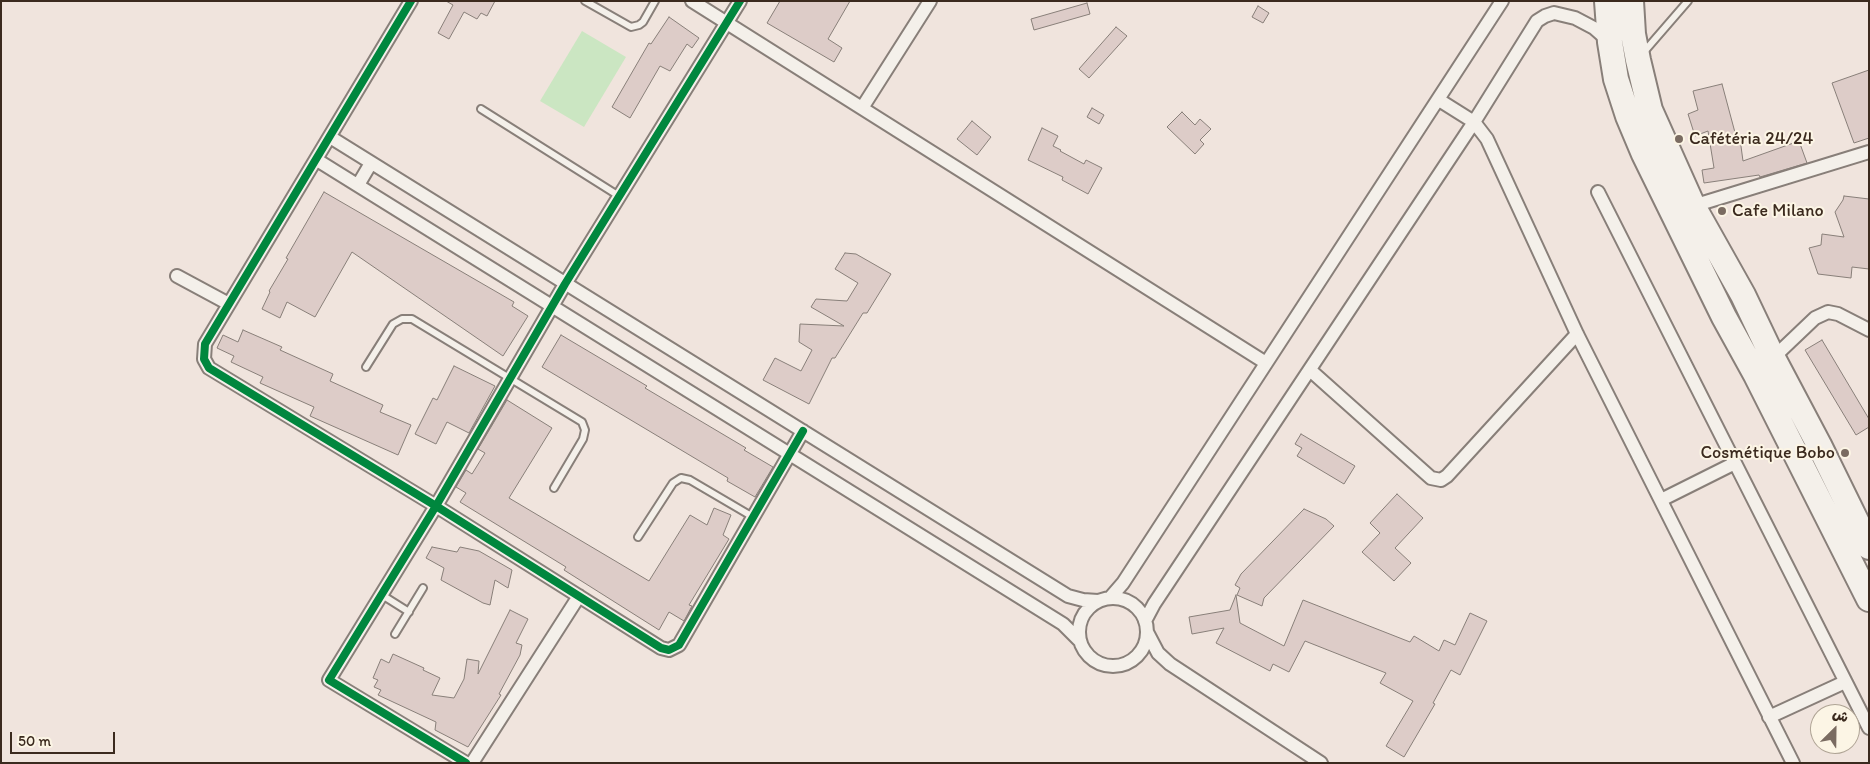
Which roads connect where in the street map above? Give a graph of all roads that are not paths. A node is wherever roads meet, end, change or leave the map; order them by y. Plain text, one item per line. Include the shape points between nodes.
1 (411, 1) edge
2 (585, 1) edge
3 (655, 1) edge
4 (692, 1) edge
5 (740, 1) edge
6 (930, 1) edge
7 (1502, 1) edge
8 (1608, 1) edge
9 (1631, 1) edge
10 (1688, 1) edge
11 (726, 23) junction
12 (1610, 42) junction
13 (1638, 60) junction
14 (1439, 100) junction
15 (862, 108) junction
16 (481, 109) dead end
17 (1474, 122) junction
18 (330, 137) junction
19 (1869, 152) edge
20 (317, 160) junction
21 (370, 163) junction
22 (358, 185) junction
23 (1598, 192) dead end
24 (619, 196) junction
25 (1693, 206) junction
26 (177, 276) dead end
27 (565, 284) junction
28 (229, 304) junction
29 (552, 306) junction
30 (1869, 330) edge
31 (1577, 334) junction
32 (1773, 358) junction
33 (1266, 363) junction
34 (366, 367) dead end
35 (1310, 370) junction
36 (510, 378) junction
37 (803, 431) junction
38 (790, 454) junction
39 (1735, 463) junction
40 (554, 488) dead end
41 (1661, 500) junction
42 (436, 506) junction
43 (753, 517) junction
44 (638, 537) dead end
45 (1869, 547) edge
46 (423, 588) dead end
47 (382, 594) junction
48 (579, 596) junction
49 (1104, 599) junction
50 (1869, 599) edge
51 (409, 612) junction
52 (1146, 626) junction
53 (395, 634) dead end
54 (1079, 640) junction
55 (1133, 660) junction
56 (1170, 664) junction
57 (1845, 682) junction
58 (1769, 717) junction
59 (1869, 728) edge
60 (466, 763) edge
61 (472, 763) edge
62 (1321, 763) edge
63 (1793, 763) edge

1 - 18 street
2 - 3 lane via 631,27 643,22
4 - 11 street
5 - 11 street
6 - 15 street
7 - 14 street
8 - 12 highway
9 - 13 highway
10 - 13 lane
11 - 15 street
11 - 24 street
12 - 17 street via 1575,18 1554,13 1545,16 1538,21
12 - 50 highway via 1616,79 1644,154
13 - 25 highway via 1650,110
14 - 17 street
14 - 33 street
15 - 33 street
16 - 24 lane
17 - 31 street via 1491,148
17 - 35 street
18 - 20 street
18 - 21 street
19 - 25 street
20 - 22 street
20 - 28 street
21 - 22 street
21 - 27 street
22 - 29 street
23 - 39 street
24 - 27 street
25 - 32 highway via 1743,295
26 - 28 street
27 - 29 street
27 - 37 street
28 - 42 street via 205,344 204,359 209,368
29 - 36 street
29 - 38 street
30 - 32 street via 1828,312 1815,318
31 - 35 street via 1441,480 1431,478
31 - 41 street
32 - 45 highway
33 - 49 street via 1123,583
34 - 36 lane via 392,324 407,318
35 - 52 street via 1154,604
36 - 40 lane via 584,426 583,440
36 - 42 street
37 - 38 street
37 - 49 street via 1068,596 1083,600
38 - 43 street
38 - 54 street via 1063,624
39 - 41 street
39 - 57 street
41 - 58 street
42 - 47 street
42 - 48 street
43 - 44 lane via 690,480 681,478 673,483
43 - 48 street via 675,648 661,648
46 - 51 lane
47 - 51 lane
47 - 60 street via 330,680
48 - 61 street
49 - 52 street via 1121,599 1131,604 1140,611
49 - 54 street via 1088,608 1082,617
51 - 53 lane
52 - 55 street via 1146,642
52 - 56 street via 1158,653
54 - 55 street via 1091,659 1101,664 1118,666
55 - 56 street via 1152,659
56 - 62 street
57 - 58 street
57 - 59 street
58 - 63 street

